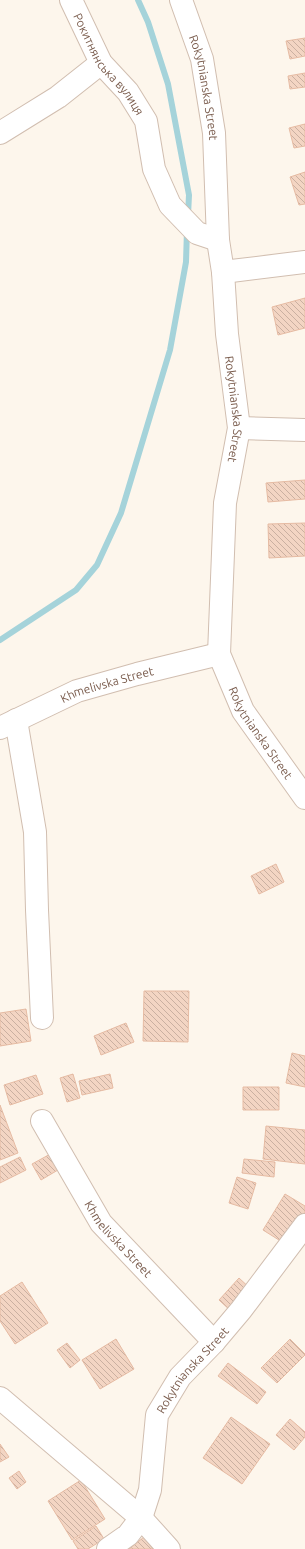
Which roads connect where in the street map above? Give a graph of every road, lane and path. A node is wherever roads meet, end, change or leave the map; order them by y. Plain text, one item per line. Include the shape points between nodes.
1 (71, 0) edge
2 (181, 0) edge
3 (101, 64) junction
4 (0, 133) edge
5 (218, 240) junction
6 (305, 262) edge
7 (223, 272) junction
8 (239, 428) junction
9 (305, 430) edge
10 (219, 654) junction
11 (8, 724) edge
12 (305, 798) edge
13 (42, 1018) dead end
14 (42, 1121) dead end
15 (305, 1225) edge
16 (214, 1342) junction
17 (0, 1398) edge
18 (141, 1518) junction
19 (108, 1549) edge
20 (169, 1549) edge

1 - 3 street, Рокитнянська вулиця
2 - 5 street, Rokytnianska Street via 202,59 214,133
3 - 4 street via 58,97
3 - 5 street, Рокитнянська вулиця via 128,92 146,121 154,169 170,205 198,233
5 - 7 street, Rokytnianska Street
6 - 7 street
7 - 8 street, Rokytnianska Street via 227,334
8 - 9 street
8 - 10 street, Rokytnianska Street via 225,503
10 - 11 street, Khmelivska Street via 77,691
10 - 12 street, Rokytnianska Street via 243,712
11 - 13 street via 35,832
14 - 16 street, Khmelivska Street via 102,1223
15 - 16 street, Rokytnianska Street
16 - 18 street, Rokytnianska Street via 180,1377 157,1415 150,1490
17 - 18 street
18 - 19 street, Rokytnianska Street via 128,1535
18 - 20 street

